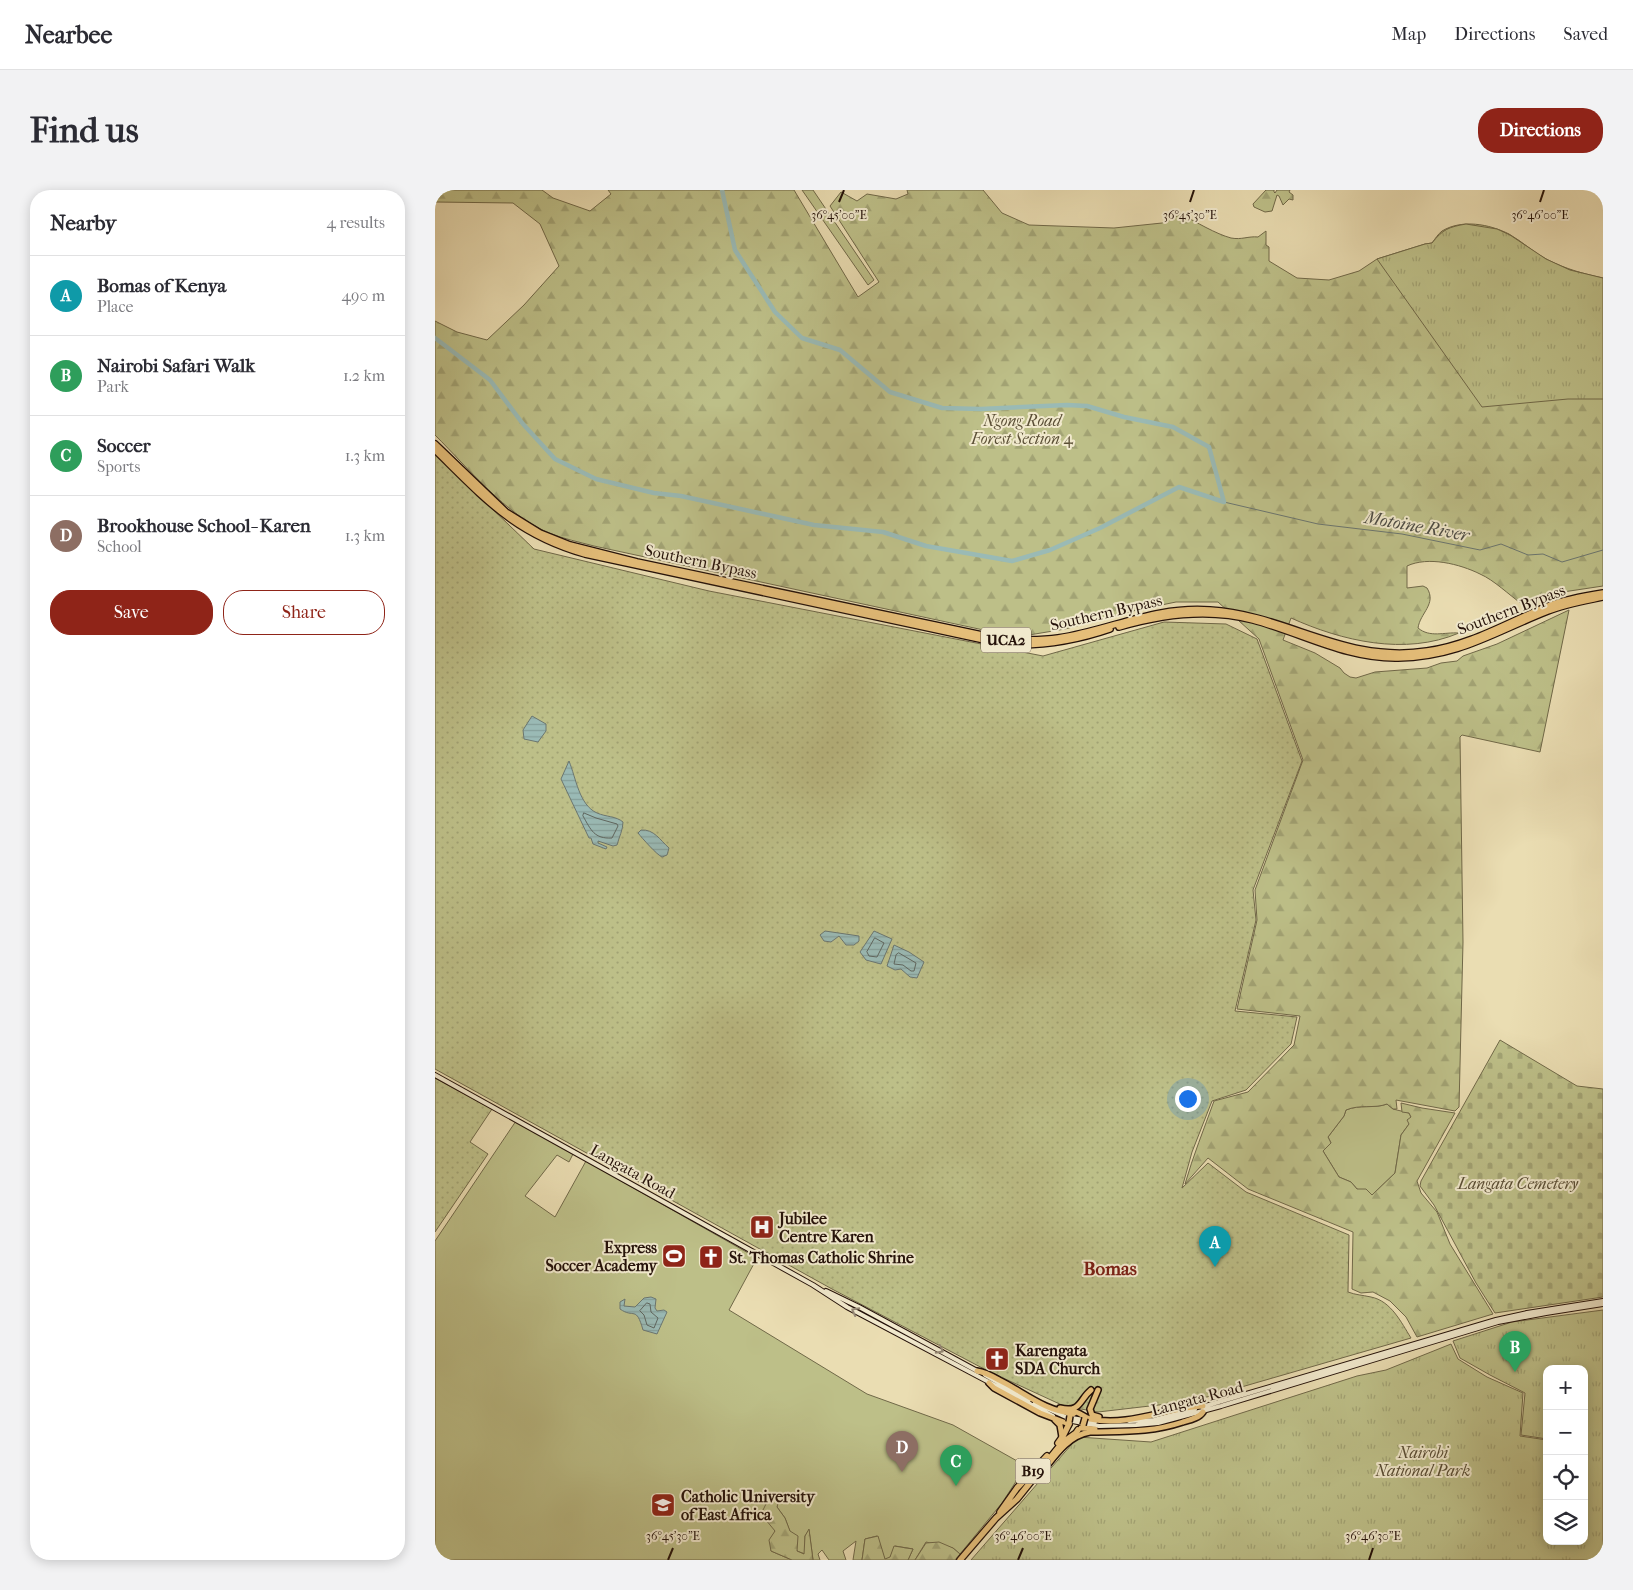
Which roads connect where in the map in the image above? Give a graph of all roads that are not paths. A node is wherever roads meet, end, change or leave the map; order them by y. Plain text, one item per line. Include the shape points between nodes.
1 (435, 444) edge
2 (435, 450) edge
3 (1603, 593) edge
4 (1603, 597) edge
5 (435, 1075) edge
6 (819, 1289) junction
7 (1603, 1303) edge
8 (977, 1371) junction
9 (1005, 1382) junction
10 (989, 1383) junction
11 (1091, 1390) dead end
12 (1098, 1390) dead end
13 (1204, 1409) junction
14 (1143, 1418) junction
15 (1053, 1419) junction
16 (1069, 1419) junction
17 (1083, 1423) junction
18 (1062, 1438) junction
19 (1030, 1483) junction
20 (1015, 1497) junction
21 (960, 1560) edge

1 - 3 highway, Southern Bypass / UCA2 via 506,512 540,533 570,545 1001,639 1057,638 1154,613 1209,610 1268,620 1358,650 1388,654 1419,652 1475,639 1562,602
2 - 4 highway, Southern Bypass / UCA2 via 509,519 562,547 1003,644 1053,643 1157,617 1210,614 1253,620 1358,655 1421,657 1461,649 1549,611
5 - 6 main road, Langata Road
6 -> 8 main road, Langata Road
10 -> 6 main road, Langata Road
7 - 13 main road, Langata Road via 1496,1320
8 - 9 main road
8 - 16 main road, Langata Road
9 - 11 main road via 1065,1409 1077,1406
9 - 16 main road
10 - 13 main road, Langata Road via 1055,1416 1088,1424 1153,1424
10 - 15 main road
12 - 14 main road via 1090,1407 1093,1416
13 - 14 main road via 1193,1407
13 - 17 main road, Langata Road via 1146,1421
13 - 17 main road via 1173,1422 1145,1428
13 - 19 main road via 1199,1416 1188,1421 1153,1430 1081,1434 1067,1442
14 - 17 main road
15 - 16 main road
15 - 18 main road via 1059,1425
16 - 17 main road via 1073,1429
16 - 17 main road via 1080,1413
16 - 18 highway, B19
17 - 19 highway, B19
18 - 20 highway, B19
19 - 20 highway, B19
20 - 21 highway, B19

